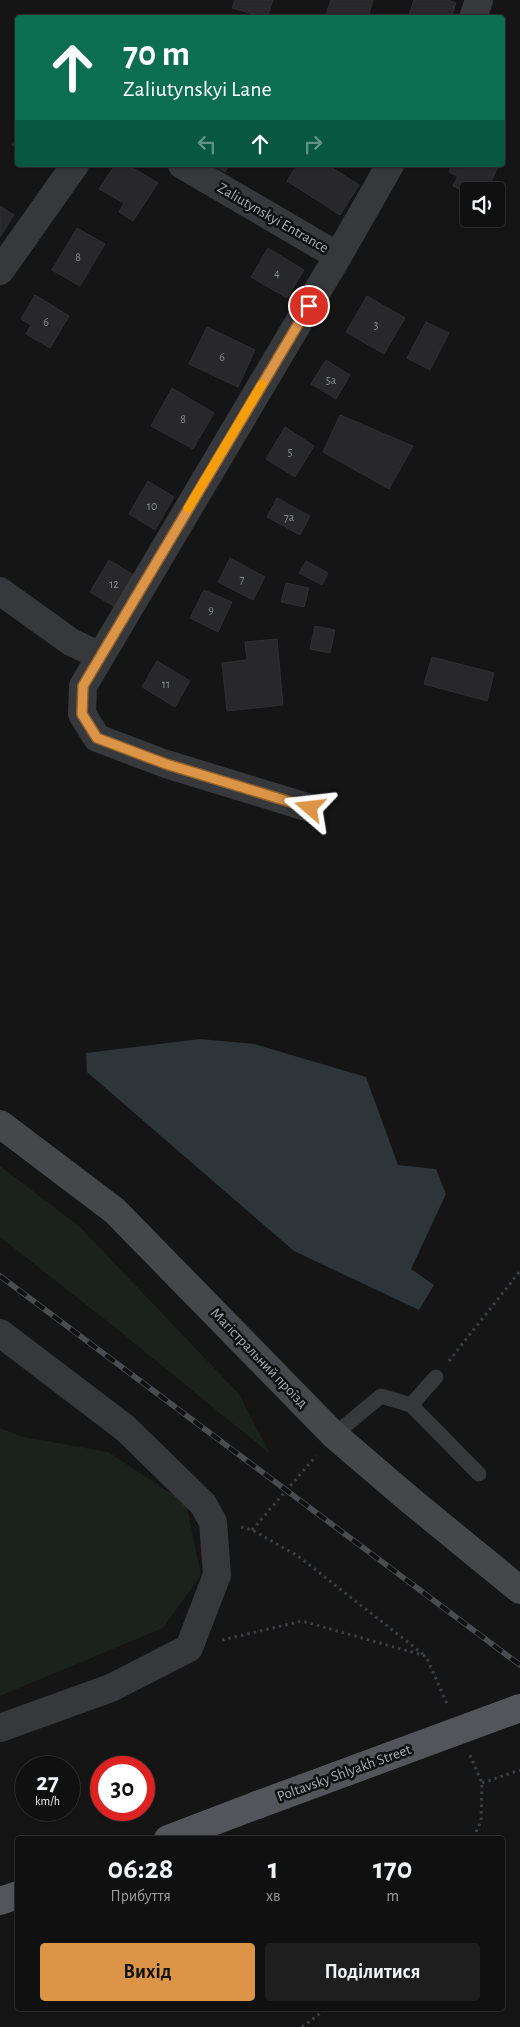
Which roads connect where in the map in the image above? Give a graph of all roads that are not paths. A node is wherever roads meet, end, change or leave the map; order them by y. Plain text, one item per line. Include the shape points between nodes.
1 (479, 0) edge
2 (474, 15) edge
3 (74, 167) edge
4 (185, 167) edge
5 (389, 167) edge
6 (338, 256) junction
7 (0, 271) edge
8 (0, 591) edge
9 (100, 656) junction
10 (310, 808) dead end
11 (0, 1124) edge
12 (0, 1334) edge
13 (436, 1377) road end
14 (411, 1405) junction
15 (334, 1435) junction
16 (479, 1474) dead end
17 (520, 1590) edge
18 (520, 1708) edge
19 (0, 1728) edge
20 (176, 1836) edge
21 (15, 1896) edge
22 (0, 1901) edge

1 - 2 street
3 - 7 street
4 - 6 street, Zaliutynskyi Entrance
5 - 6 street
6 - 9 street
8 - 9 street via 71,642
9 - 10 street via 83,686 82,714 97,738 166,764
11 - 15 main road, Магістральний проїзд via 115,1211
12 - 19 street via 125,1428 203,1504 213,1522 217,1575 189,1648 111,1688
13 - 14 lane
14 - 15 lane via 381,1396
14 - 16 lane
15 - 17 main road, Магістральний проїзд
18 - 20 main road, Poltavsky Shlyakh Street, bridge
21 - 22 main road

